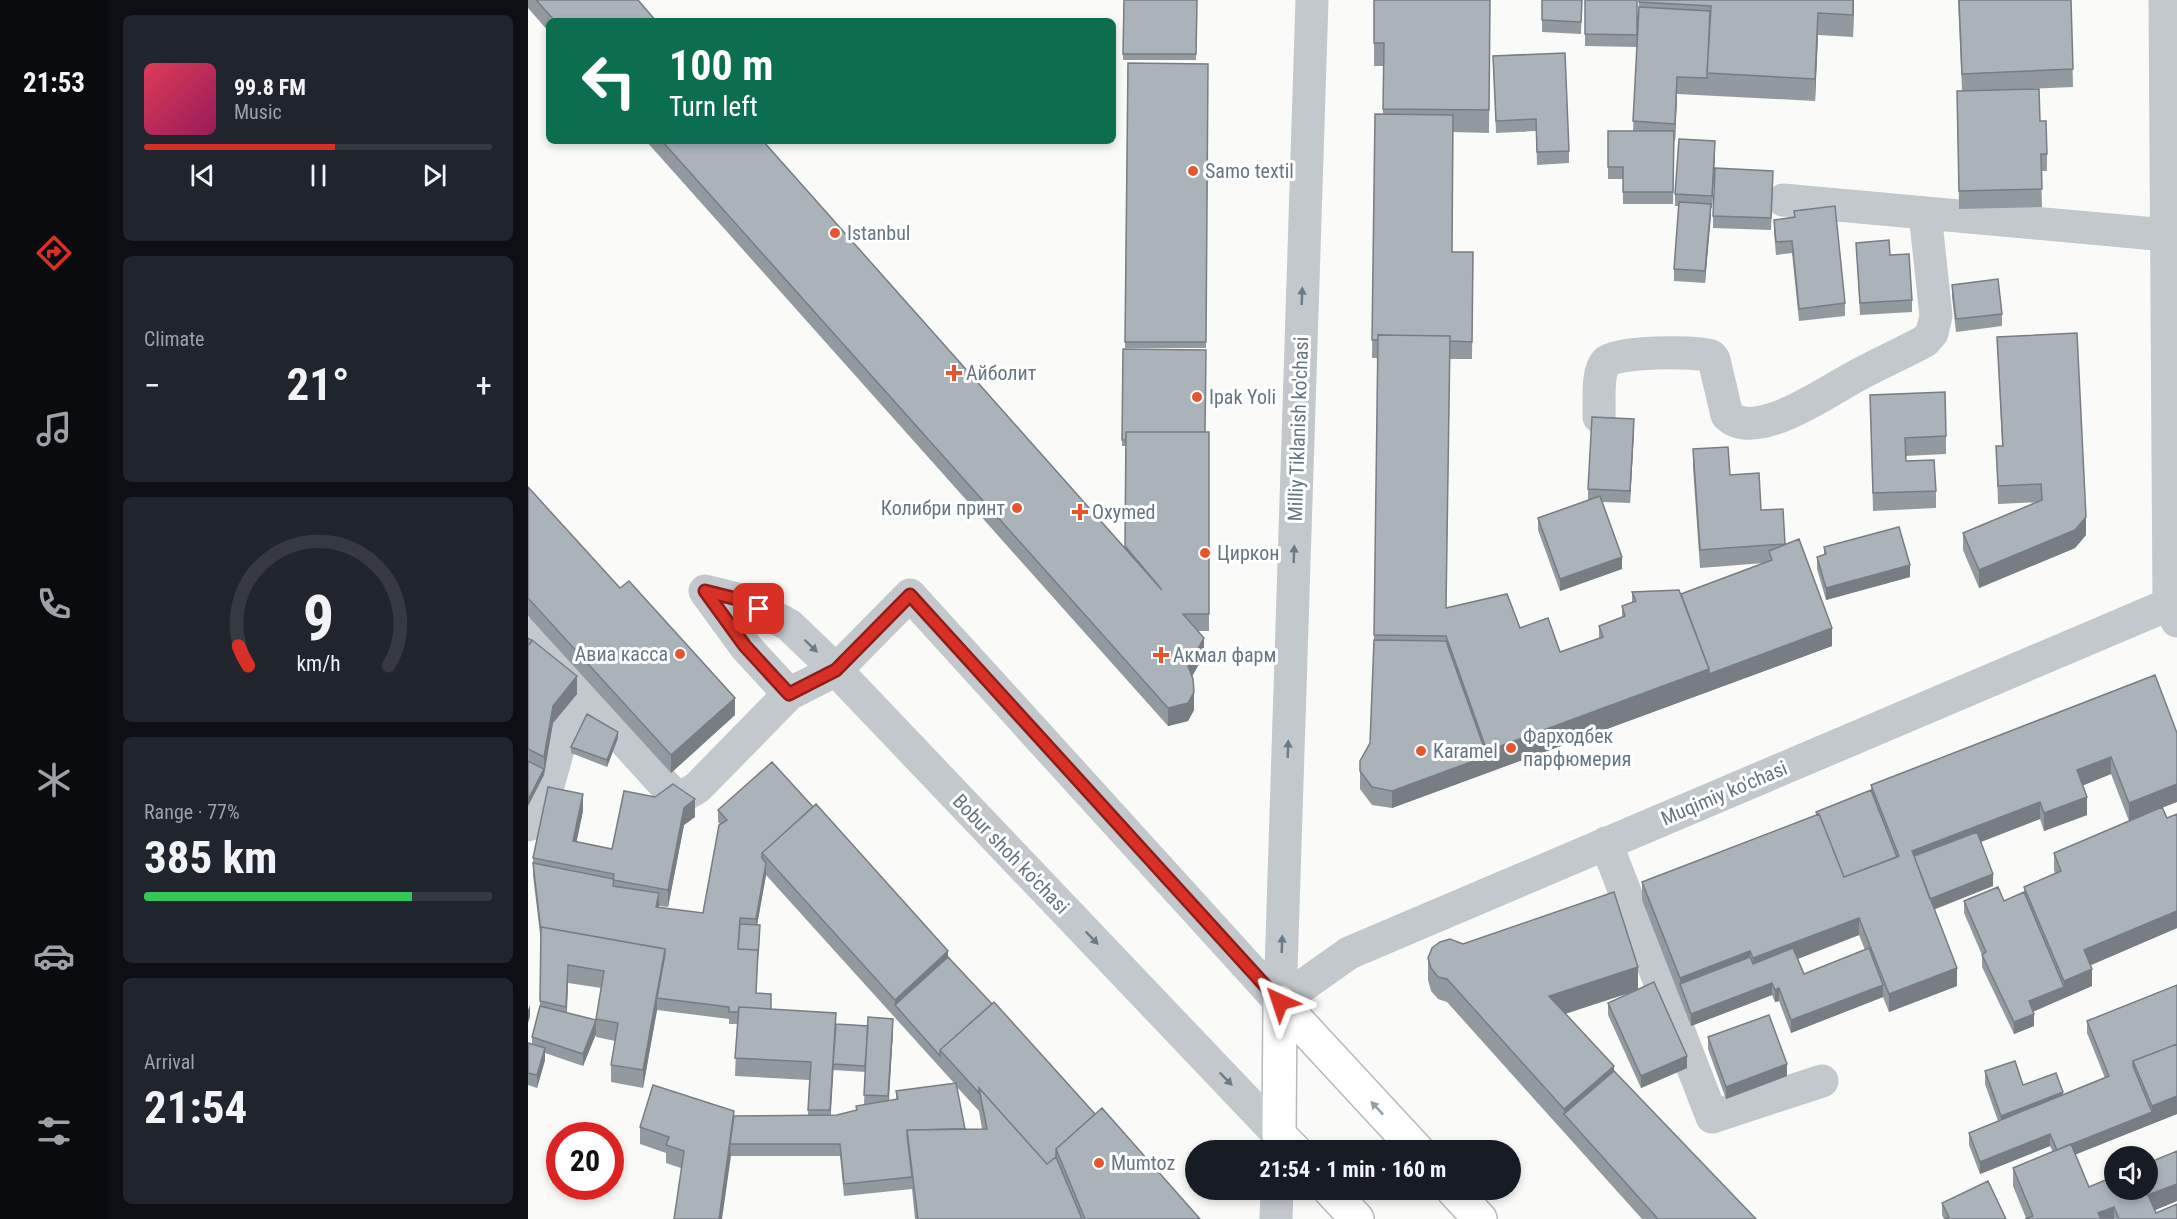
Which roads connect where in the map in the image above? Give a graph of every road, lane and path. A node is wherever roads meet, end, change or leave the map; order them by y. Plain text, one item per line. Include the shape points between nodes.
1 (1312, 0) edge
2 (2166, 0) edge
3 (1783, 200) dead end
4 (1925, 213) junction
5 (2166, 235) junction
6 (1599, 417) edge
7 (2174, 608) edge
8 (528, 634) edge
9 (836, 670) junction
10 (789, 694) junction
11 (587, 697) junction
12 (528, 825) edge
13 (1606, 843) junction
14 (1280, 1002) junction
15 (1822, 1081) dead end
16 (1279, 1140) edge
17 (1284, 1140) edge
18 (1408, 1140) edge
19 (1277, 1200) edge
20 (1339, 1200) edge
21 (1462, 1200) edge
22 (1276, 1219) edge
23 (1357, 1219) edge
24 (1480, 1219) edge

14 -> 1 street, Milliy Tiklanish ko'chasi
2 - 5 street
3 - 4 street
4 - 5 street
4 - 6 street via 1936,316 1932,333 1925,341 1806,407 1741,423 1727,415 1711,356 1621,355 1606,362 1601,370
5 - 7 street
7 - 13 street, Muqimiy ko'chasi
8 - 11 street
9 - 10 street
10 -> 9 street, Bobur shoh ko'chasi via 745,646 705,591 745,601 789,625
9 - 14 street via 910,595
9 -> 16 street, Bobur shoh ko'chasi
10 - 11 street via 687,795 671,792
11 - 12 street via 564,728 549,782
13 - 14 street, Muqimiy ko'chasi via 1349,953
13 - 15 street via 1712,1117
14 - 17 main road
18 -> 14 main road
19 - 22 street
20 - 23 main road
21 - 24 main road

